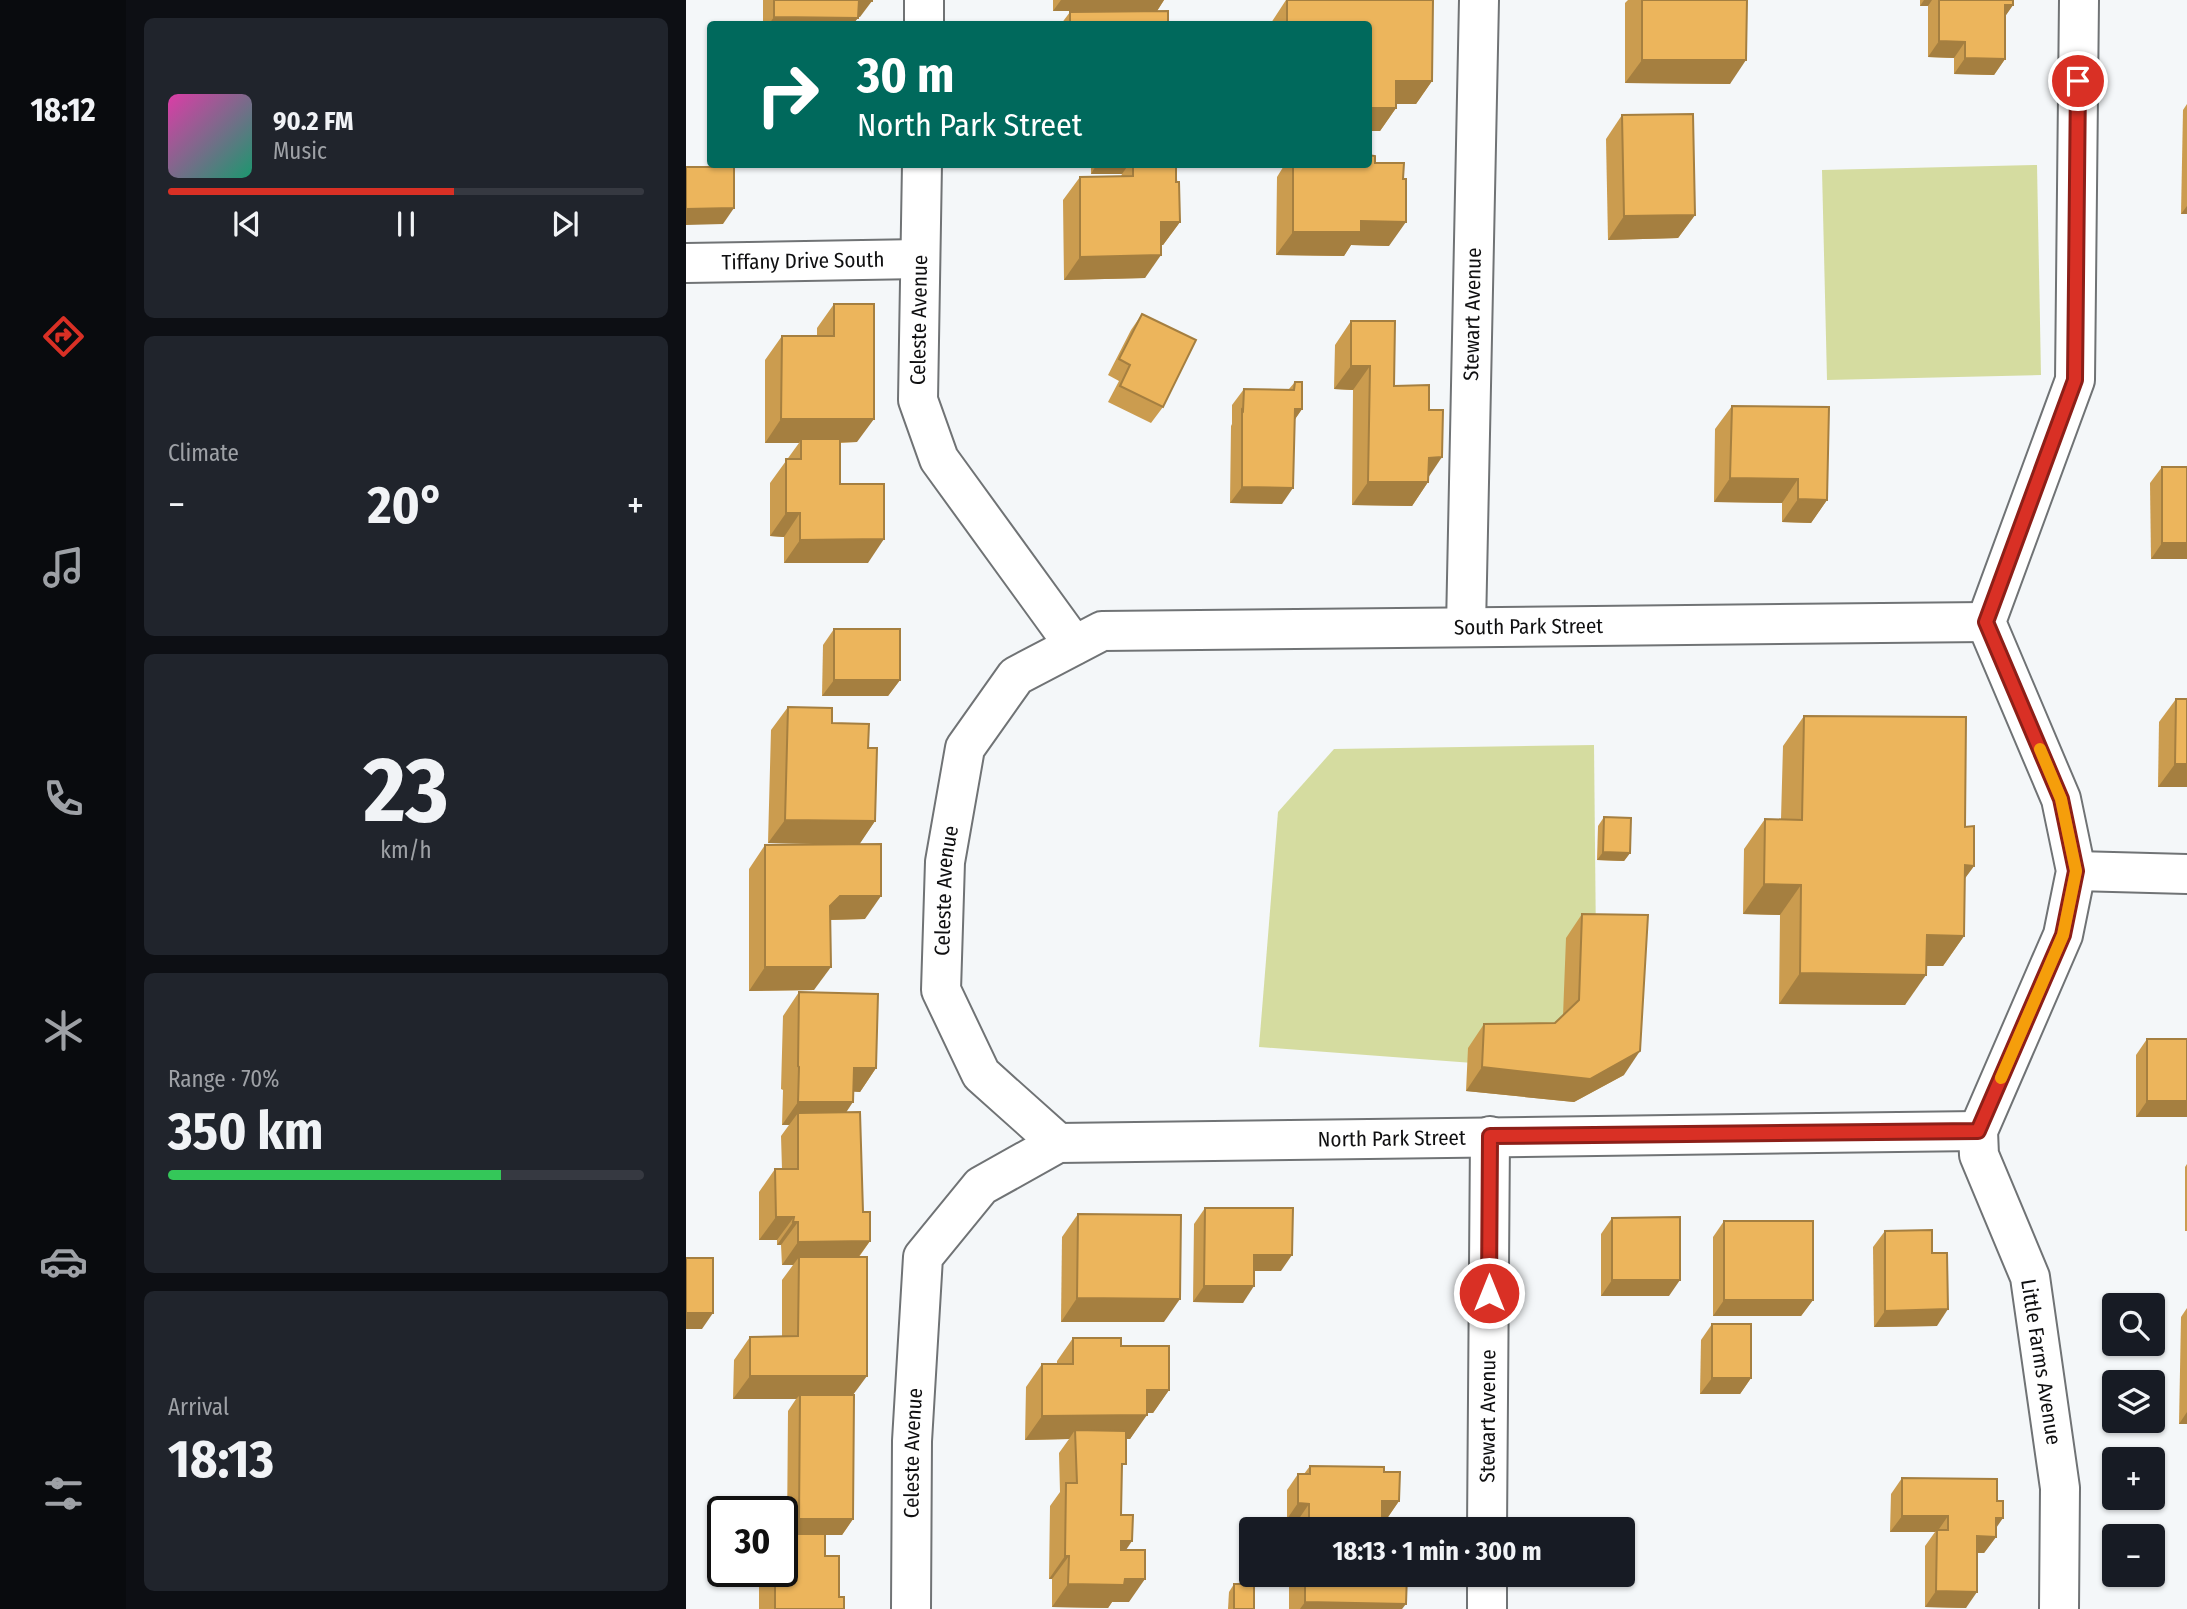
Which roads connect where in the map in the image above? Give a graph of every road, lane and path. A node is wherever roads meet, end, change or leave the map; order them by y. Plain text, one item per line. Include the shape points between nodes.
1 (924, 0) edge
2 (1479, 0) edge
3 (2079, 0) edge
4 (924, 21) edge
5 (922, 168) edge
6 (920, 259) junction
7 (686, 263) edge
8 (1986, 622) junction
9 (1466, 627) junction
10 (1074, 645) junction
11 (2076, 871) junction
12 (2187, 874) edge
13 (1978, 1131) junction
14 (1490, 1136) junction
15 (1058, 1143) junction
16 (1488, 1517) edge
17 (1487, 1587) edge
18 (912, 1609) edge
19 (1487, 1609) edge
20 (2059, 1609) edge

1 - 4 street
2 - 9 street, Stewart Avenue
3 - 8 street via 2075,380
5 - 6 street, Celeste Avenue
6 - 7 street, Tiffany Drive South
6 - 10 street, Celeste Avenue via 918,400 939,460
8 - 9 street, South Park Street
8 - 11 street via 2061,799
9 - 10 street, South Park Street via 1102,631
10 - 15 street, Celeste Avenue via 1016,676 965,748 945,862 941,977 941,990 981,1074
11 - 12 street
11 - 13 street via 2063,935
13 - 14 street, North Park Street
13 - 20 street, Little Farms Avenue via 1979,1155 2030,1277 2060,1488
14 - 15 street, North Park Street
14 - 16 street, Stewart Avenue
15 - 18 street, Celeste Avenue via 981,1186 923,1257 912,1441
17 - 19 street

